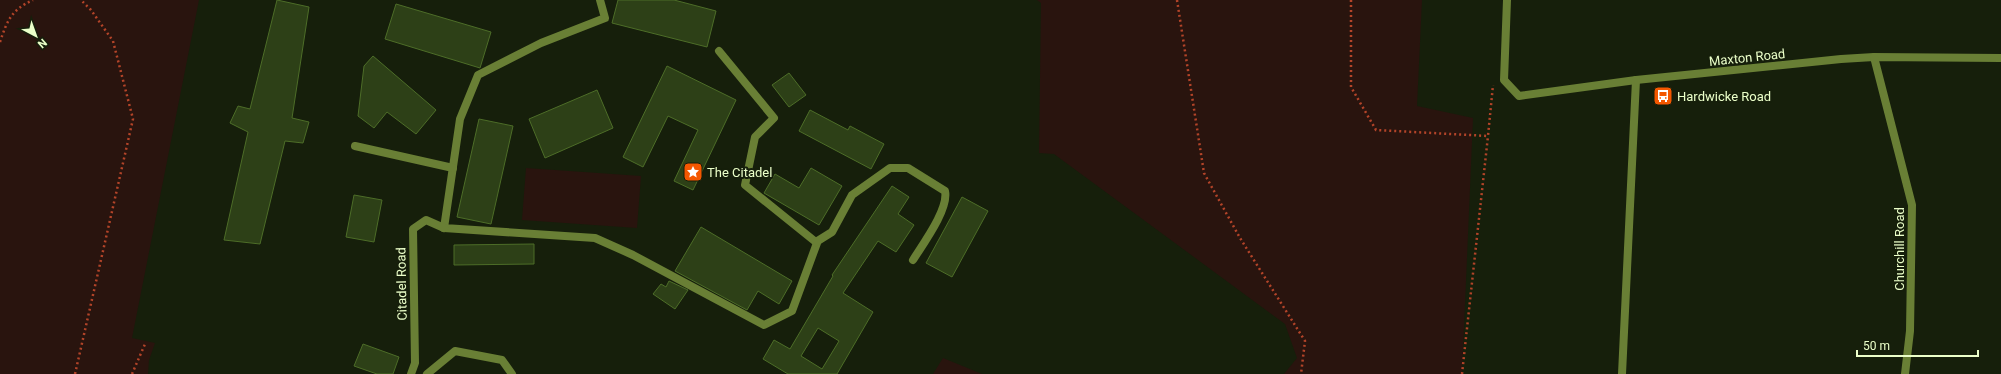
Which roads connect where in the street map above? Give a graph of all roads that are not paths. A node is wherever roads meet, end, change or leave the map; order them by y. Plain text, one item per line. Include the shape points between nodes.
1 (600, 0) edge
2 (1507, 0) edge
3 (719, 50) dead end
4 (1874, 57) junction
5 (2001, 58) edge
6 (1636, 80) junction
7 (355, 146) dead end
8 (453, 168) junction
9 (444, 228) junction
10 (816, 242) junction
11 (913, 260) dead end
12 (411, 374) edge
13 (427, 374) edge
14 (512, 374) edge
15 (1622, 374) edge
16 (1905, 374) edge

1 - 8 street via 605,18 541,43 478,75 460,119
2 - 6 street, Maxton Road via 1504,80 1520,96
3 - 10 street via 774,118 755,137 745,185
4 - 5 street, Maxton Road
4 - 6 street, Maxton Road
4 - 16 street, Churchill Road via 1912,205 1910,330
6 - 15 street
7 - 8 street
8 - 9 street
9 - 10 street via 595,238 633,255 764,325 792,311
9 - 12 street, Citadel Road via 426,220 413,229 415,363
10 - 11 street via 832,232 852,195 865,184 890,168 908,168 945,191 947,199 935,225
13 - 14 street via 455,352 502,360

